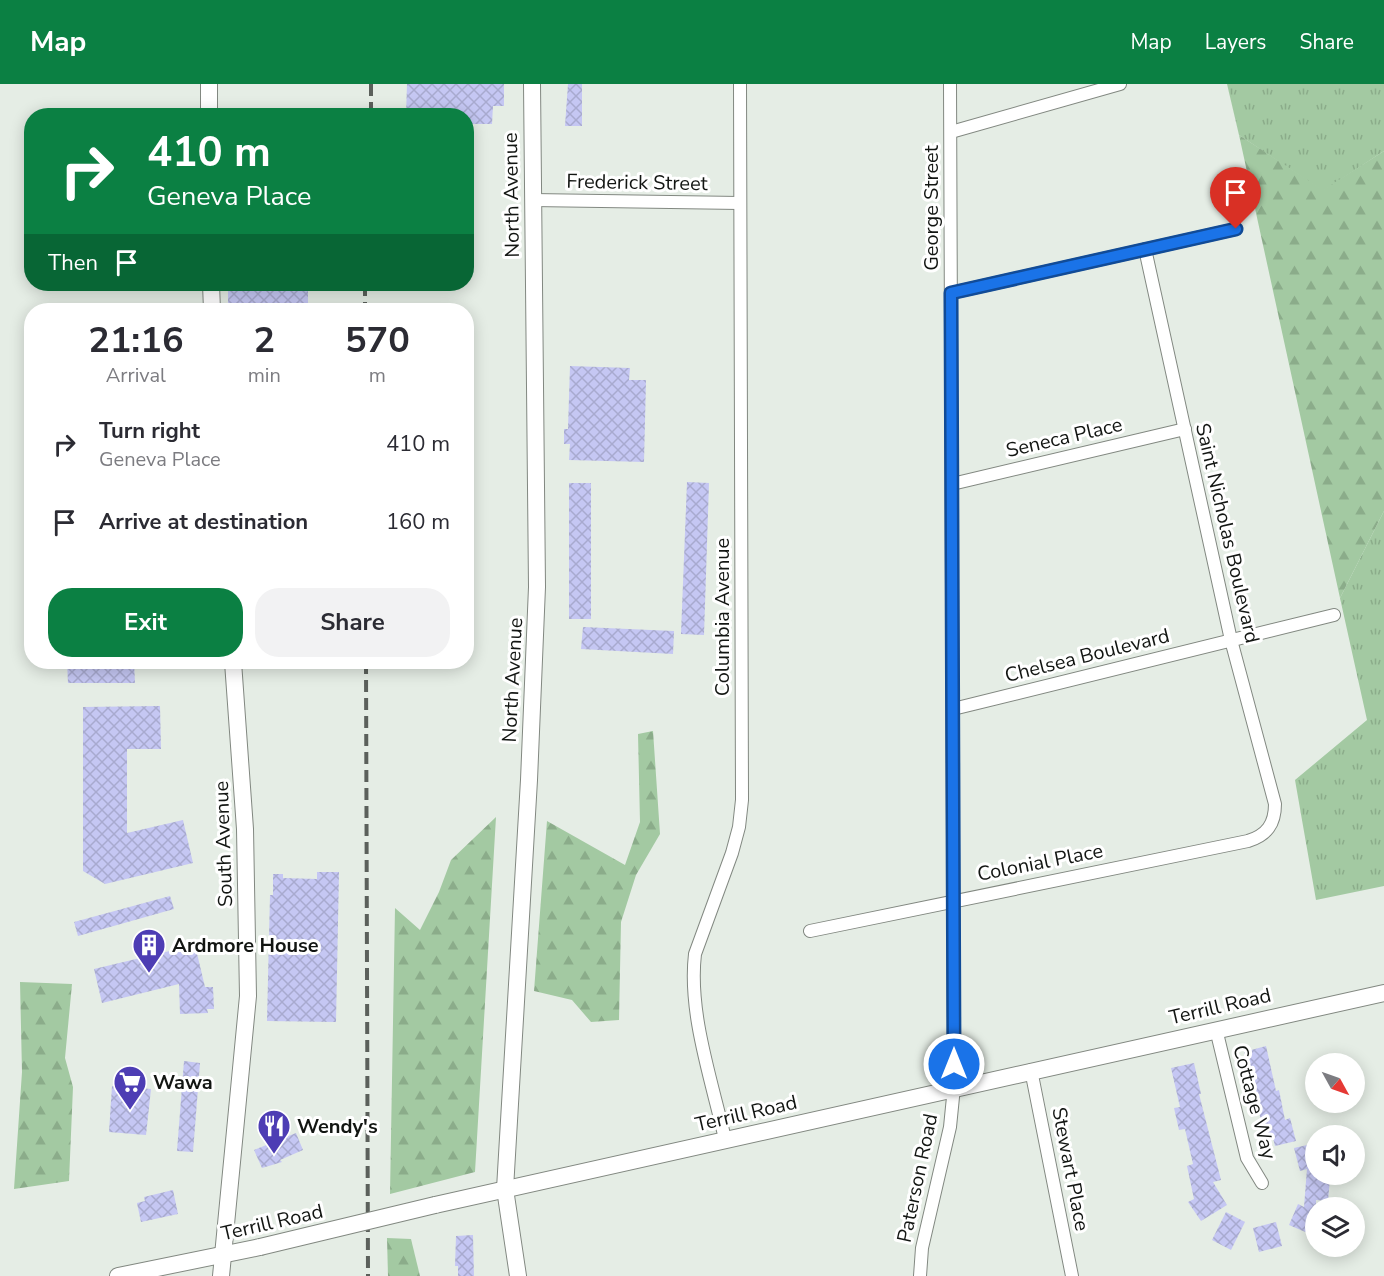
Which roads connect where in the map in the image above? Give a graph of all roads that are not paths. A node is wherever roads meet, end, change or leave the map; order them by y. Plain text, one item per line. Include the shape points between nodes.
1 (209, 84) edge
2 (532, 84) edge
3 (740, 84) edge
4 (950, 84) edge
5 (1120, 84) edge
6 (209, 108) edge
7 (951, 132) junction
8 (532, 200) junction
9 (740, 204) junction
10 (1236, 229) dead end
11 (1145, 249) junction
12 (951, 293) junction
13 (1185, 429) junction
14 (952, 484) junction
15 (1334, 615) dead end
16 (1231, 640) junction
17 (234, 669) edge
18 (953, 709) junction
19 (1272, 824) joint
20 (954, 899) junction
21 (810, 931) dead end
22 (1384, 993) edge
23 (1216, 1029) junction
24 (1031, 1070) junction
25 (954, 1088) junction
26 (725, 1139) junction
27 (1262, 1183) dead end
28 (505, 1189) junction
29 (223, 1255) junction
30 (118, 1276) edge
31 (221, 1276) edge
32 (518, 1276) edge
33 (920, 1276) edge
34 (1072, 1276) edge

1 - 6 street
2 - 8 street, North Avenue
3 - 9 street, Columbia Avenue
4 - 7 street, George Street
5 - 7 street
7 - 12 street, George Street
8 - 9 street, Frederick Street
8 - 28 street, North Avenue via 535,673
9 - 26 street, Columbia Avenue via 742,800 739,826 695,954 693,973 695,1006
10 - 11 street
11 - 12 street
11 - 13 street, Saint Nicholas Boulevard
12 - 14 street, George Street
13 - 14 street, Seneca Place
13 - 16 street, Saint Nicholas Boulevard
14 - 18 street, George Street
15 - 16 street, Chelsea Boulevard
16 - 18 street, Chelsea Boulevard
16 - 19 street, Saint Nicholas Boulevard via 1275,804
17 - 29 street, South Avenue via 245,829 248,996
18 - 20 street, George Street
19 - 20 street, Colonial Place via 1258,838 1248,841
20 - 21 street, Colonial Place
20 - 25 street, George Street
22 - 23 street, Terrill Road
23 - 24 street, Terrill Road
23 - 27 street, Cottage Way via 1247,1158
24 - 25 street, Terrill Road
24 - 34 street, Stewart Place
25 - 26 street, Terrill Road
25 - 33 street, Paterson Road via 950,1127 922,1248
26 - 28 street, Terrill Road
28 - 29 street, Terrill Road, bridge
28 - 32 street, North Avenue
29 - 30 street, Terrill Road
29 - 31 street, South Avenue

